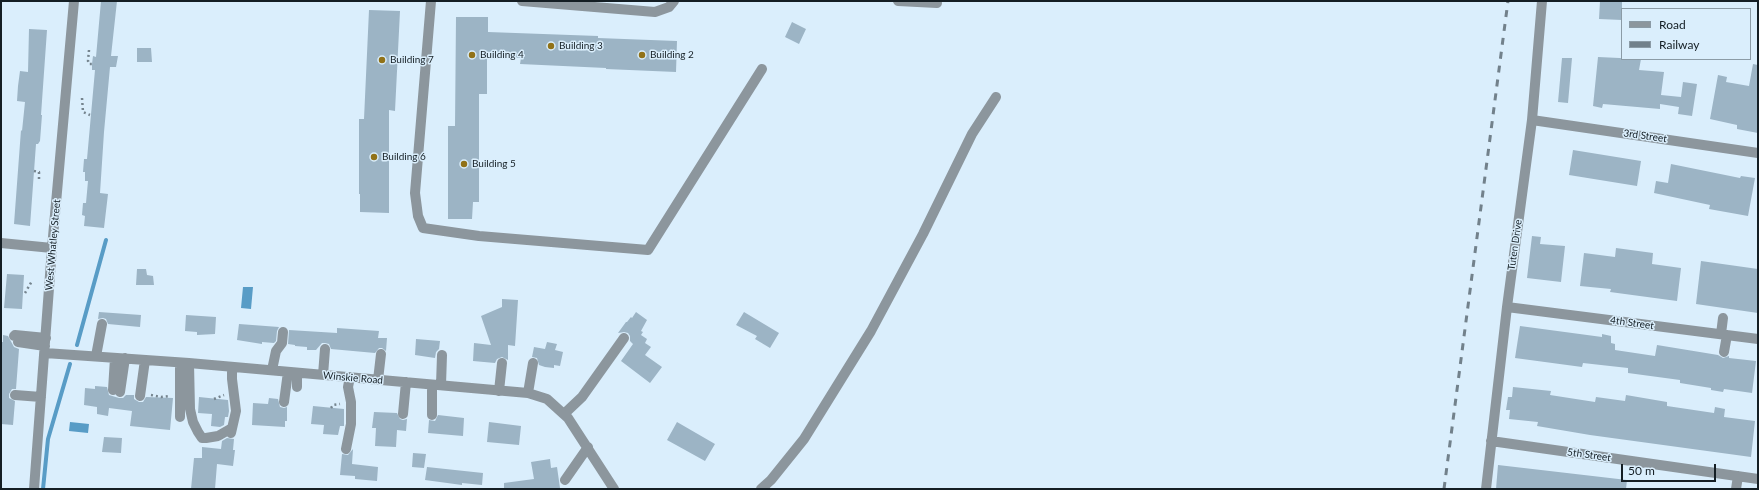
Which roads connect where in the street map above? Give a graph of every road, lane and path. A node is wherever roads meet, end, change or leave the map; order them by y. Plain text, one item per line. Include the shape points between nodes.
1 (74, 1) edge
2 (431, 1) edge
3 (522, 1) edge
4 (674, 1) edge
5 (898, 1) edge
6 (1542, 1) edge
7 (937, 3) dead end
8 (89, 50) dead end
9 (92, 64) dead end
10 (762, 69) dead end
11 (996, 96) dead end
12 (82, 98) dead end
13 (90, 115) dead end
14 (1532, 120) junction
15 (1758, 153) edge
16 (34, 172) dead end
17 (39, 182) dead end
18 (1, 243) edge
19 (52, 248) junction
20 (32, 281) dead end
21 (25, 293) dead end
22 (1507, 307) junction
23 (1723, 318) dead end
24 (102, 324) dead end
25 (283, 332) dead end
26 (1724, 335) junction
27 (624, 338) dead end
28 (16, 339) dead end
29 (1758, 339) edge
30 (45, 345) junction
31 (325, 349) dead end
32 (1724, 352) dead end
33 (380, 354) dead end
34 (442, 355) dead end
35 (96, 356) junction
36 (120, 358) junction
37 (145, 360) junction
38 (185, 363) junction
39 (502, 363) dead end
40 (533, 363) dead end
41 (232, 367) junction
42 (272, 370) junction
43 (293, 372) junction
44 (323, 375) junction
45 (350, 377) junction
46 (378, 380) junction
47 (406, 382) junction
48 (436, 385) junction
49 (297, 387) dead end
50 (117, 391) dead end
51 (499, 391) junction
52 (528, 393) junction
53 (140, 394) joint
54 (180, 394) junction
55 (15, 395) dead end
56 (41, 397) junction
57 (284, 402) dead end
58 (404, 414) dead end
59 (564, 414) junction
60 (432, 415) dead end
61 (180, 418) dead end
62 (1491, 441) junction
63 (588, 447) junction
64 (346, 449) dead end
65 (1738, 476) junction
66 (1758, 479) edge
67 (564, 480) dead end
68 (34, 489) edge
69 (614, 489) edge
70 (762, 489) edge
71 (1486, 489) edge
72 (1736, 489) edge

1 - 19 street, West Whatley Street
2 - 10 street via 415,193 418,216 423,228 479,236 648,250
3 - 4 street via 656,12
5 - 7 street
6 - 14 street, Tuten Drive
8 - 9 path via 88,61
11 - 70 street via 972,134 923,234 871,331 804,439
12 - 13 path via 83,112
14 - 15 street, 3rd Street
14 - 22 street, Tuten Drive
16 - 17 path via 39,172
18 - 19 street
19 - 30 street, West Whatley Street
20 - 21 path
22 - 26 street, 4th Street
22 - 62 street, Tuten Drive
23 - 26 street
24 - 35 street
25 - 42 street via 282,343 276,351
26 - 29 street, 4th Street
26 - 32 street
27 - 59 street via 582,397
28 - 30 street, Winskie Road via 15,335
30 - 35 street, Winskie Road
30 - 56 street, West Whatley Street
31 - 44 street
33 - 46 street
34 - 48 street
35 - 36 street, Winskie Road
36 - 37 street, Winskie Road
36 - 50 street
37 - 38 street, Winskie Road
37 - 53 street
38 - 41 street, Winskie Road
38 - 41 street via 190,409 202,438 232,431 236,411
38 - 54 street
39 - 51 street
40 - 52 street
41 - 42 street, Winskie Road
42 - 43 street, Winskie Road
43 - 44 street, Winskie Road
43 - 49 street
43 - 57 street
44 - 45 street, Winskie Road
45 - 46 street, Winskie Road
45 - 64 street via 348,387 351,424
46 - 47 street, Winskie Road
47 - 48 street, Winskie Road
47 - 58 street
48 - 51 street, Winskie Road
48 - 60 street
51 - 52 street, Winskie Road
52 - 59 street, Winskie Road via 547,399
53 - 54 path via 161,397
54 - 61 street
55 - 56 street
56 - 68 street, West Whatley Street
59 - 63 street, Winskie Road
62 - 65 street, 5th Street
62 - 71 street, Tuten Drive
63 - 67 street
63 - 69 street, Winskie Road
65 - 66 street, 5th Street
65 - 72 street

